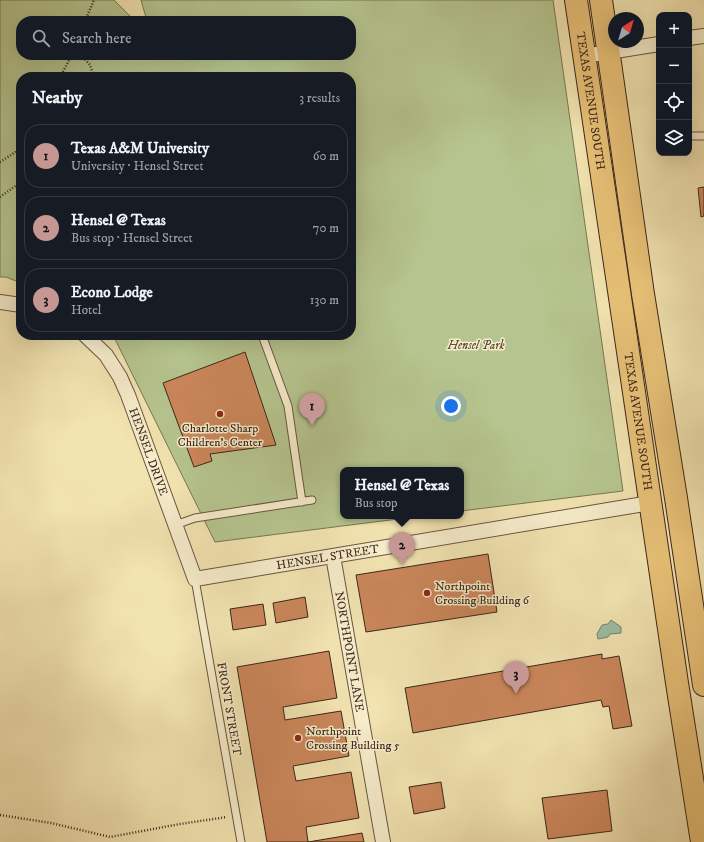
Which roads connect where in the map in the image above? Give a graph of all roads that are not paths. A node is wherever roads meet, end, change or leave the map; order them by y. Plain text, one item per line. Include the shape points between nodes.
1 (576, 0) edge
2 (602, 0) edge
3 (704, 36) edge
4 (692, 38) edge
5 (656, 44) edge
6 (610, 52) junction
7 (584, 56) junction
8 (694, 136) dead end
9 (704, 136) edge
10 (0, 302) edge
11 (16, 304) edge
12 (90, 340) edge
13 (264, 340) edge
14 (312, 500) dead end
15 (302, 502) junction
16 (650, 503) junction
17 (175, 524) junction
18 (333, 556) junction
19 (195, 579) junction
20 (700, 659) junction
21 (704, 686) edge
22 (241, 842) edge
23 (383, 842) edge
24 (702, 842) edge

1 - 7 main road, TEXAS AVENUE SOUTH
2 - 6 main road, TEXAS AVENUE SOUTH
3 - 4 street
5 - 6 street
6 - 7 street
6 - 20 main road, TEXAS AVENUE SOUTH
7 - 16 main road, TEXAS AVENUE SOUTH
8 - 9 lane
10 - 11 street
12 - 17 street, HENSEL DRIVE via 106,355 120,377
13 - 15 lane via 288,406
14 - 15 lane
15 - 17 lane via 195,518
16 - 18 street, HENSEL STREET
16 - 20 main road via 666,520 685,645
16 - 24 main road, TEXAS AVENUE SOUTH
17 - 19 street, HENSEL DRIVE
18 - 19 street, HENSEL STREET
18 - 23 street, NORTHPOINT LANE
19 - 22 lane, FRONT STREET
20 - 21 main road, TEXAS AVENUE SOUTH

